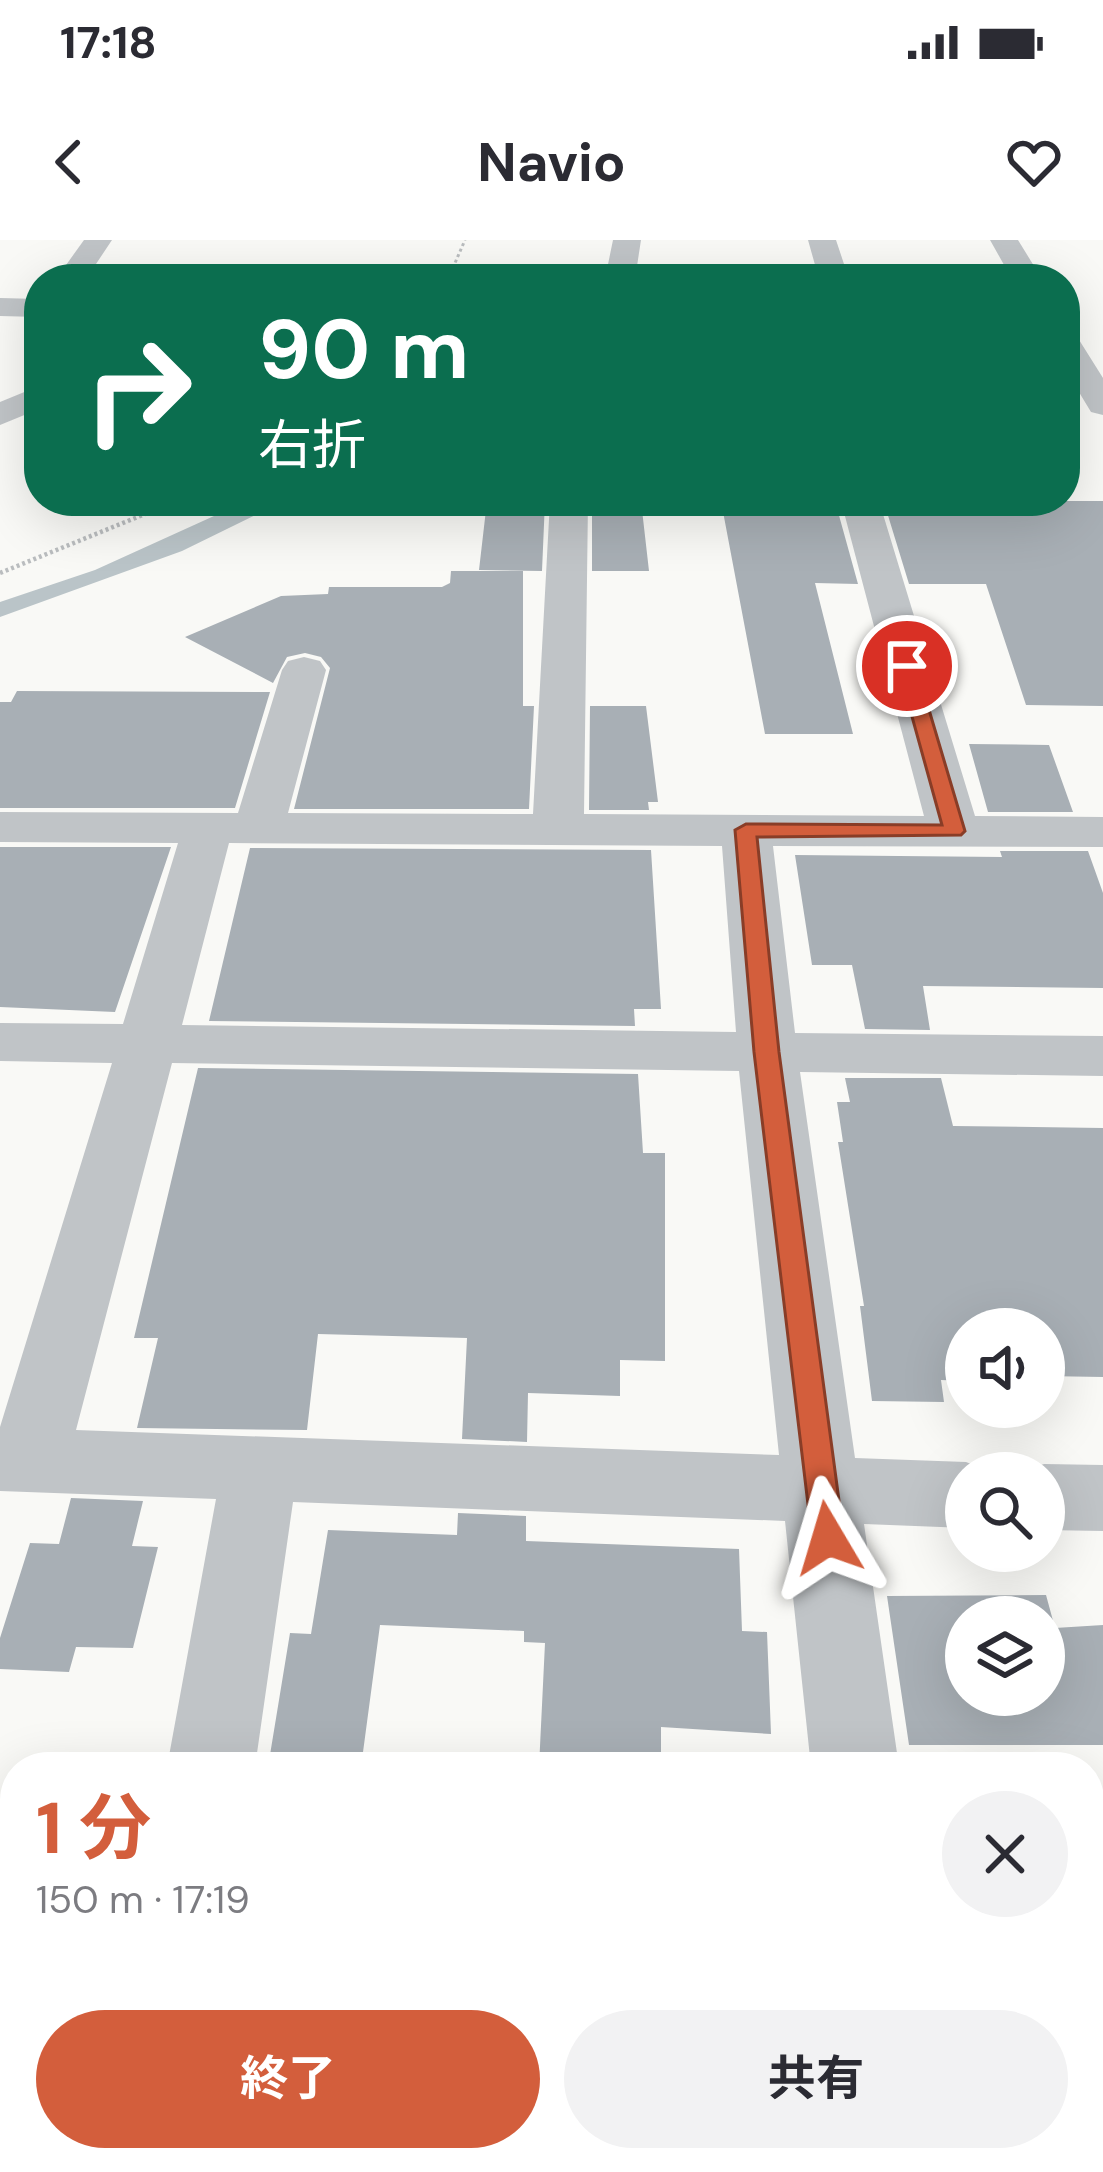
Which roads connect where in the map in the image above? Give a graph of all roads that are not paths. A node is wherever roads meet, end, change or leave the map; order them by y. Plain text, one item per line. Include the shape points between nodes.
1 (1080, 367) edge
2 (1103, 405) edge
3 (568, 516) edge
4 (864, 516) edge
5 (304, 670) dead end
6 (0, 827) edge
7 (234, 828) junction
8 (558, 829) junction
9 (746, 830) junction
10 (954, 831) junction
11 (1103, 832) edge
12 (0, 1042) edge
13 (146, 1044) junction
14 (766, 1052) junction
15 (1103, 1056) edge
16 (15, 1459) edge
17 (259, 1472) junction
18 (823, 1492) junction
19 (945, 1495) edge
20 (1065, 1497) edge
21 (1103, 1498) edge
22 (213, 1752) edge
23 (852, 1752) edge

1 - 2 street
3 - 8 street
4 - 10 street
5 - 7 street
6 - 7 street
7 - 8 street
7 - 13 street
8 - 9 street
9 - 10 street
9 - 14 street
10 - 11 street
12 - 13 street
13 - 14 street
13 - 16 street
14 - 15 street
14 - 18 street
16 - 17 street
17 - 18 street
17 - 22 street
18 - 19 street
18 - 23 street
20 - 21 street

